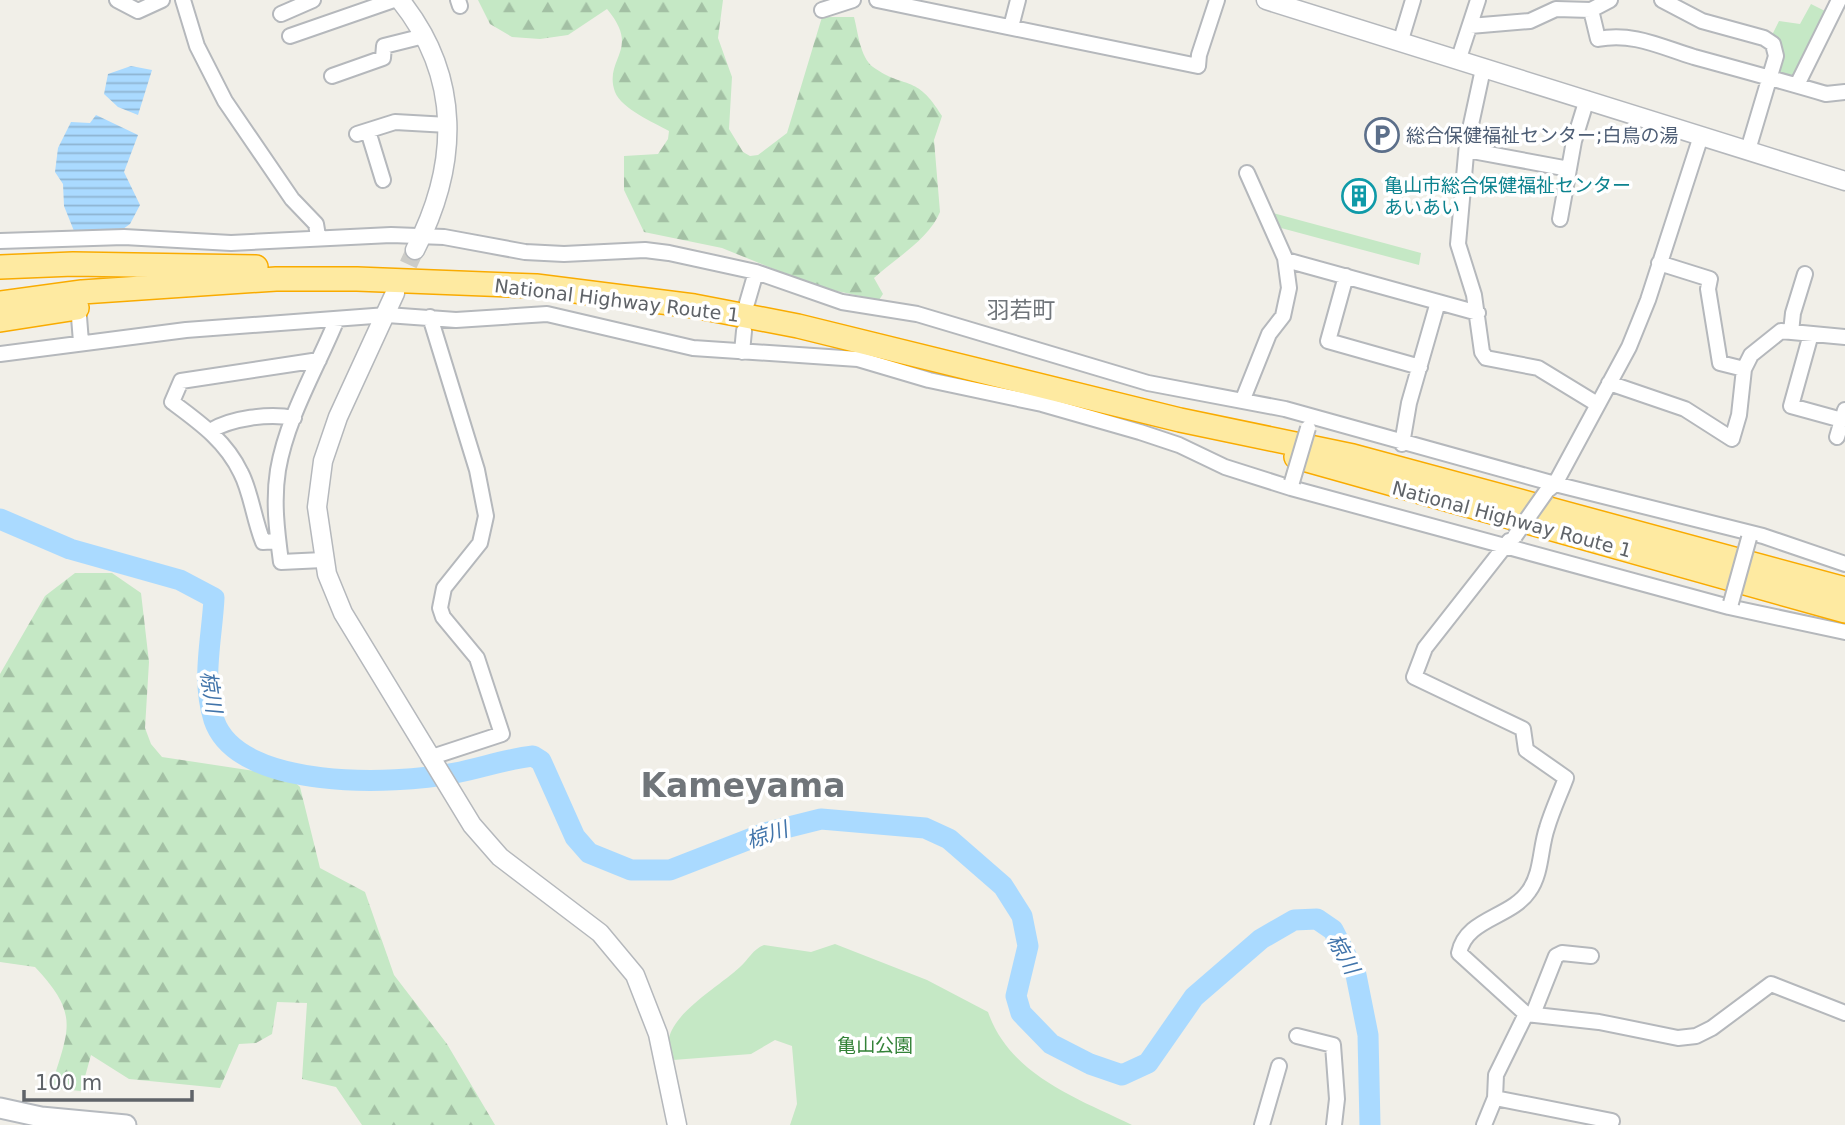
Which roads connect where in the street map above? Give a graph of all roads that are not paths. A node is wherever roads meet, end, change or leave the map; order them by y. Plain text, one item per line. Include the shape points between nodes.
1 (117, 0) edge
2 (162, 0) edge
3 (183, 0) edge
4 (313, 0) edge
5 (394, 0) edge
6 (400, 0) edge
7 (853, 0) edge
8 (877, 0) edge
9 (1018, 0) edge
10 (1217, 0) edge
11 (1266, 0) edge
12 (1413, 0) edge
13 (1478, 0) edge
14 (1611, 0) edge
15 (1661, 0) edge
16 (1839, 0) edge
17 (919, 4) edge
18 (822, 10) dead end
19 (1591, 10) junction
20 (281, 14) dead end
21 (1470, 26) junction
22 (1011, 27) junction
23 (290, 36) dead end
24 (424, 36) junction
25 (1400, 43) junction
26 (1458, 61) junction
27 (1483, 69) junction
28 (332, 76) dead end
29 (1771, 78) junction
30 (1797, 86) junction
31 (1845, 92) edge
32 (1587, 99) junction
33 (448, 125) junction
34 (1701, 136) junction
35 (1467, 150) junction
36 (1748, 150) junction
37 (1569, 169) junction
38 (1247, 173) dead end
39 (383, 180) dead end
40 (1845, 181) edge
41 (1560, 219) dead end
42 (318, 236) junction
43 (0, 241) edge
44 (72, 241) junction
45 (419, 243) junction
46 (74, 257) dead end
47 (1286, 260) junction
48 (1659, 263) junction
49 (0, 267) edge
50 (756, 272) junction
51 (1805, 274) dead end
52 (1346, 276) junction
53 (276, 279) junction
54 (445, 281) junction
55 (395, 293) tunnel mouth
56 (1438, 302) junction
57 (0, 303) edge
58 (747, 303) dead end
59 (1478, 313) junction
60 (387, 315) junction
61 (79, 317) dead end
62 (430, 317) junction
63 (337, 319) junction
64 (0, 320) edge
65 (744, 331) dead end
66 (1791, 331) junction
67 (1811, 334) junction
68 (1845, 337) edge
69 (81, 342) junction
70 (742, 352) junction
71 (0, 354) edge
72 (319, 360) junction
73 (1420, 367) junction
74 (1744, 369) junction
75 (1609, 383) junction
76 (1243, 399) junction
77 (1597, 404) junction
78 (1843, 415) edge
79 (293, 418) junction
80 (1180, 420) junction
81 (1310, 422) junction
82 (210, 430) junction
83 (1837, 438) dead end
84 (1402, 444) junction
85 (1291, 485) junction
86 (1550, 488) junction
87 (1750, 536) junction
88 (278, 541) junction
89 (1503, 547) junction
90 (323, 560) junction
91 (1845, 564) edge
92 (1845, 589) edge
93 (1730, 605) junction
94 (1845, 611) edge
95 (1845, 632) edge
96 (431, 761) junction
97 (1591, 956) dead end
98 (1845, 1013) edge
99 (1530, 1014) junction
100 (1297, 1036) dead end
101 (1279, 1066) dead end
102 (1495, 1098) junction
103 (0, 1108) edge
104 (1612, 1121) dead end
105 (126, 1125) edge
106 (677, 1125) edge
107 (1262, 1125) edge
108 (1334, 1125) edge
109 (1484, 1125) edge

1 - 2 street via 138,11
3 - 42 street via 197,46 225,101 292,199 316,224
4 - 20 street
5 - 23 street
6 - 24 street
7 - 18 street
8 - 17 street
9 - 22 street
10 - 22 street via 1198,66
11 - 25 street
12 - 25 street
13 - 21 street
14 - 19 street
15 - 29 street via 1702,21 1770,40 1776,56
16 - 30 street
17 - 22 street via 987,25
19 - 21 street via 1556,9 1530,21
19 - 29 street via 1598,39 1616,35 1653,41
21 - 26 street
24 - 28 street via 384,46 383,58
24 - 33 street via 439,76
25 - 26 street
26 - 27 street
27 - 32 street
27 - 35 street
29 - 30 street
29 - 36 street
30 - 31 street via 1826,94
32 - 34 street
32 - 37 street
33 - 39 street via 395,122 363,132
33 - 45 street via 442,185
34 - 36 street
34 - 48 street
35 - 37 street
35 - 59 street via 1458,244
36 - 40 street
37 - 41 street
38 - 47 street
42 - 44 street via 244,243 124,237
42 - 45 street
43 - 44 street
44 - 46 street
45 - 50 street via 564,254 645,250
47 - 52 street
47 - 76 street via 1289,288 1283,316 1269,334
48 - 74 street via 1710,279 1707,289 1720,363
48 - 75 street via 1639,324
49 - 54 highway via 383,269 413,271
50 - 58 street
50 - 76 street via 820,296 917,314 1135,380
51 - 66 street
52 - 56 street
52 - 73 street via 1328,341
53 - 54 highway, National Highway Route 1
53 - 57 highway, National Highway Route 1 via 82,292
53 - 64 highway via 266,288
54 - 80 highway, National Highway Route 1 via 536,286 707,309 930,356
55 - 60 street
56 - 59 street
56 - 73 street
59 - 77 street via 1479,341 1486,358 1538,368
60 - 62 street
60 - 63 street
60 - 90 street via 338,417 323,461 317,507
61 - 69 street
62 - 70 street via 470,320 547,314 648,340
62 - 96 street via 477,470 486,516 480,543 444,588 440,608 477,658 502,734
63 - 69 street
63 - 72 street
65 - 70 street
66 - 67 street
66 - 74 street via 1780,331 1751,355
67 - 68 street
67 - 78 street via 1791,407
69 - 71 street
70 - 85 street via 858,359 929,380 1042,404 1179,444 1225,467
72 - 79 street
72 - 82 street via 181,381 172,402
73 - 84 street
74 - 75 street via 1732,439 1685,409
75 - 77 street
76 - 81 street
77 - 86 street
78 - 83 street
79 - 82 street via 233,422
79 - 88 street via 278,470
80 - 92 highway, National Highway Route 1 via 1353,456
80 - 94 highway, National Highway Route 1 via 1348,474
81 - 84 street
81 - 85 street, bridge
82 - 88 street via 242,475 263,541
84 - 86 street
85 - 89 street
86 - 87 street
86 - 89 street, bridge
87 - 91 street
87 - 93 street, bridge
88 - 90 street via 281,562
89 - 93 street
89 - 99 street via 1425,648 1414,677 1523,729 1526,750 1566,778 1530,890 1469,932 1459,953
90 - 96 street via 343,613
93 - 95 street
96 - 106 street via 472,825 500,857 600,933 635,975 658,1034
97 - 99 street via 1556,956
98 - 99 street via 1771,984 1696,1036 1678,1038
99 - 102 street via 1496,1075
100 - 108 street via 1333,1045
101 - 107 street
102 - 104 street
102 - 109 street
103 - 105 main road

